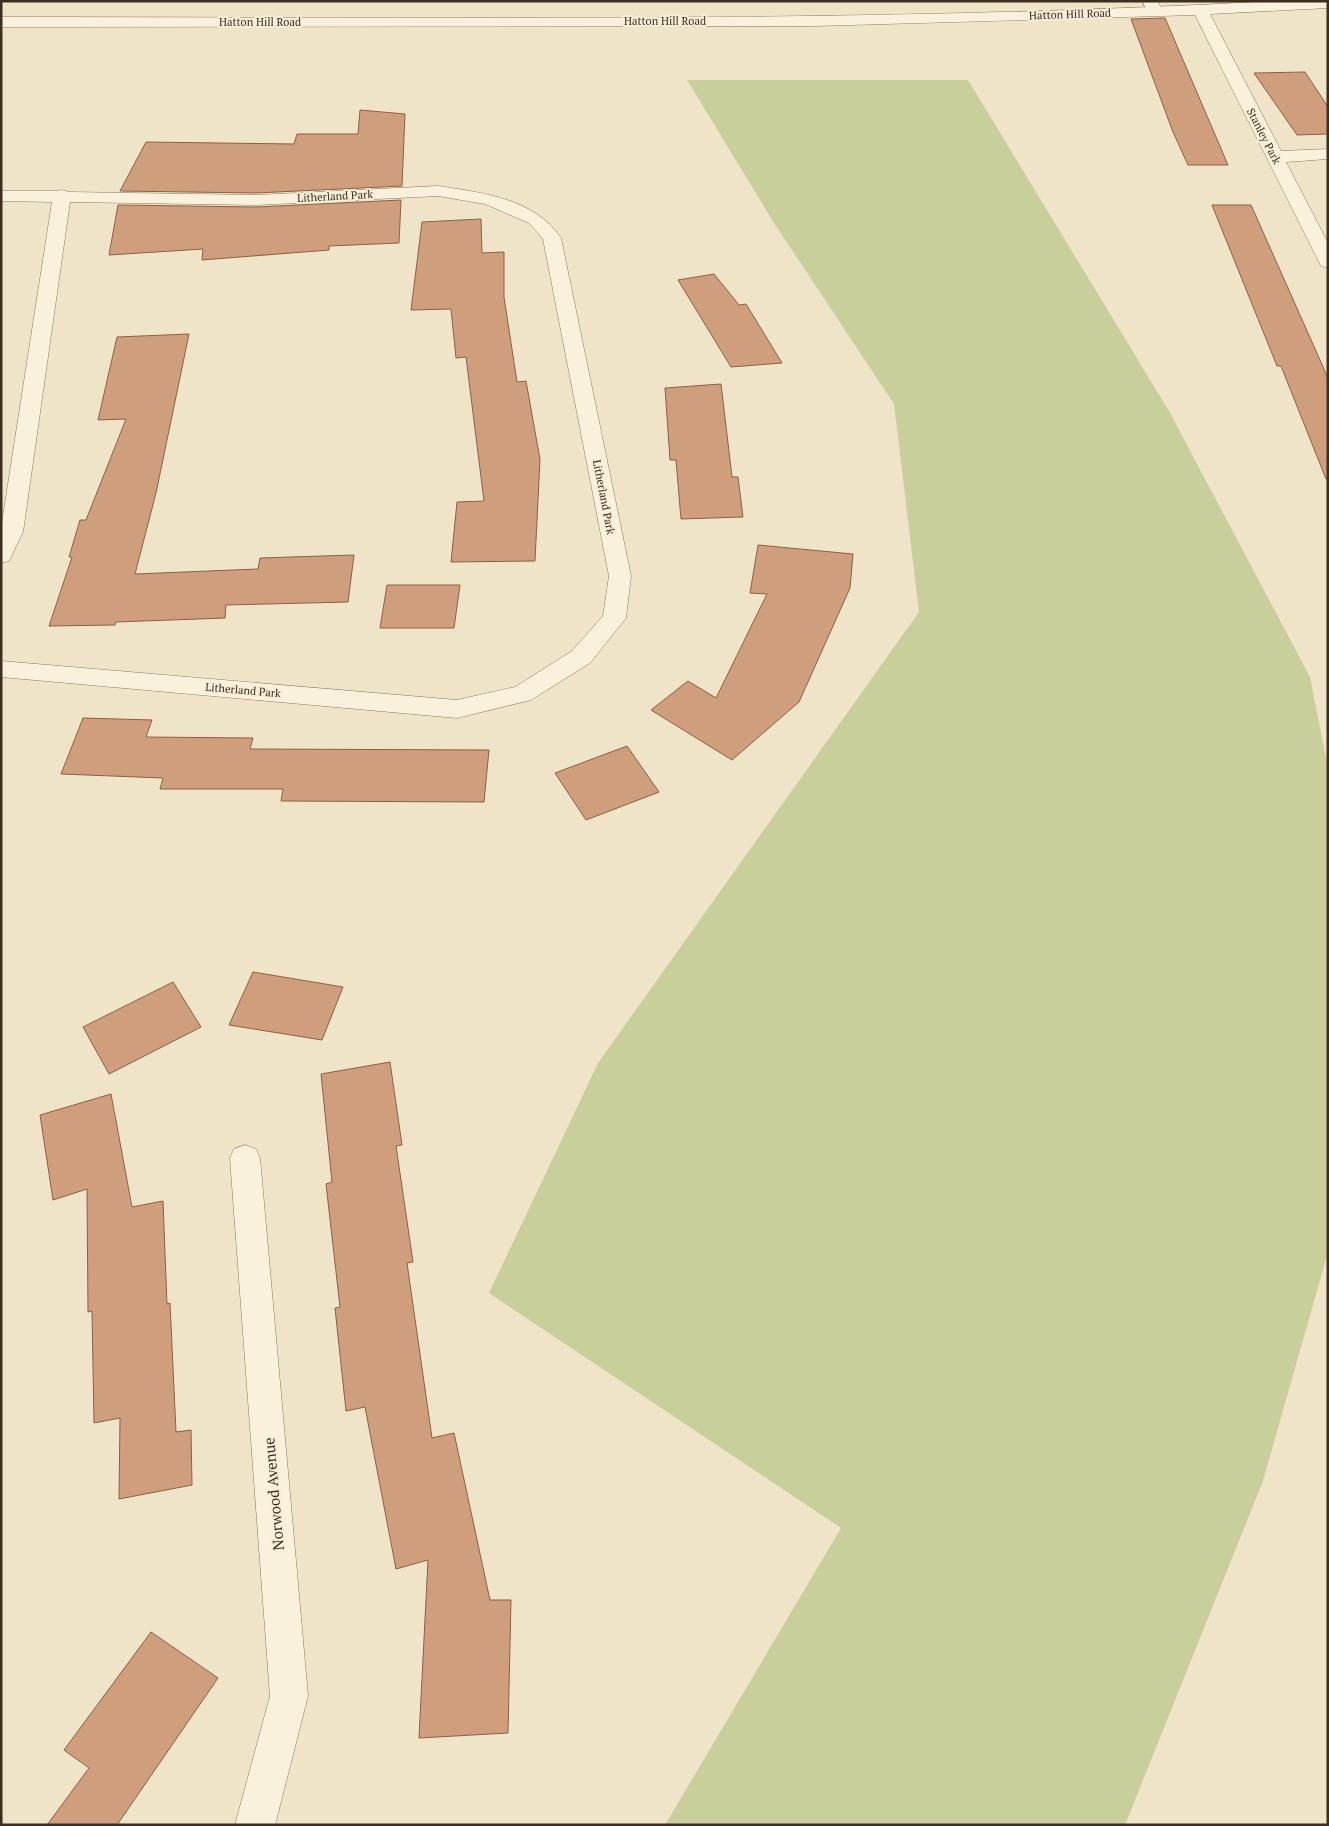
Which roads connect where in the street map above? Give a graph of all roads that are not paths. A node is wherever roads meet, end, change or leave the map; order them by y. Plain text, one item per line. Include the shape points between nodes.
1 (1328, 3) edge
2 (1152, 6) edge
3 (1200, 10) junction
4 (1, 22) edge
5 (1328, 154) edge
6 (1274, 157) junction
7 (62, 195) junction
8 (1, 196) edge
9 (1328, 262) edge
10 (1, 556) edge
11 (1, 669) edge
12 (245, 1158) dead end
13 (255, 1825) edge

1 - 3 street, Hatton Hill Road
2 - 3 street, Hatton Hill Road
2 - 4 street, Hatton Hill Road via 816,21
3 - 6 street, Stanley Park
5 - 6 street
6 - 9 street, Stanley Park
7 - 8 street, Litherland Park
7 - 10 street via 12,532
7 - 11 street, Litherland Park via 256,200 438,191 489,199 535,219 552,238 620,576 618,592 614,618 581,657 522,694 457,709
12 - 13 street, Norwood Avenue via 290,1696

